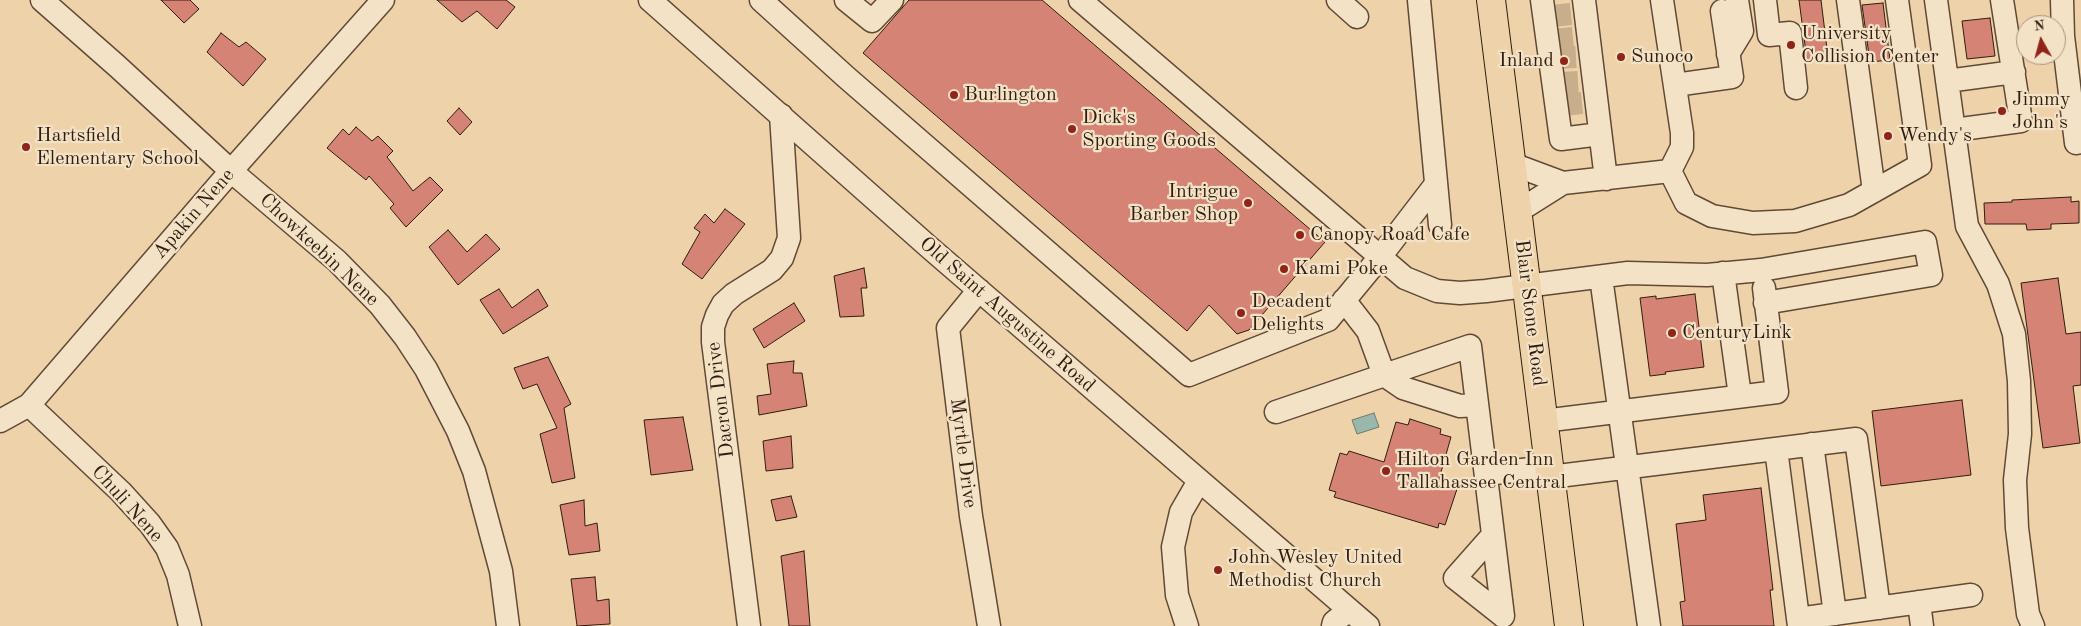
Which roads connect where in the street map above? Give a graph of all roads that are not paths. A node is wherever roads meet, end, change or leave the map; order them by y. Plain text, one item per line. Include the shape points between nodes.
1 (42, 0) edge
2 (383, 0) edge
3 (650, 0) edge
4 (761, 0) edge
5 (846, 0) edge
6 (892, 0) edge
7 (1080, 0) edge
8 (1338, 0) edge
9 (1418, 0) edge
10 (1662, 0) edge
11 (1765, 0) edge
12 (1848, 0) edge
13 (1897, 0) edge
14 (1936, 0) edge
15 (2002, 0) edge
16 (2062, 0) edge
17 (1490, 2) edge
18 (1730, 5) edge
19 (1563, 10) edge
20 (1358, 17) dead end
21 (1567, 48) junction
22 (2073, 53) edge
23 (2014, 72) junction
24 (1948, 81) junction
25 (1675, 85) junction
26 (1796, 88) dead end
27 (1573, 93) junction
28 (781, 116) junction
29 (1954, 130) junction
30 (1600, 134) junction
31 (2081, 142) edge
32 (1512, 164) junction
33 (231, 171) junction
34 (1670, 172) junction
35 (1606, 179) junction
36 (1563, 183) junction
37 (1436, 184) junction
38 (1874, 191) junction
39 (1517, 212) junction
40 (1440, 225) dead end
41 (1380, 257) junction
42 (1761, 270) junction
43 (1723, 274) junction
44 (1602, 277) junction
45 (1527, 287) junction
46 (978, 290) junction
47 (1344, 300) junction
48 (1765, 303) junction
49 (1384, 375) junction
50 (1740, 396) junction
51 (29, 404) junction
52 (1477, 404) junction
53 (1619, 411) junction
54 (1276, 412) dead end
55 (0, 421) edge
56 (1544, 421) junction
57 (1812, 444) junction
58 (1776, 449) junction
59 (1626, 468) junction
60 (1550, 472) junction
61 (1486, 474) junction
62 (1199, 481) junction
63 (1493, 534) dead end
64 (1971, 595) dead end
65 (1919, 602) junction
66 (1878, 608) junction
67 (1349, 610) junction
68 (1835, 614) junction
69 (1798, 622) edge
70 (190, 626) edge
71 (508, 626) edge
72 (749, 626) edge
73 (989, 626) edge
74 (1187, 626) edge
75 (1333, 626) edge
76 (1368, 626) edge
77 (1569, 626) edge
78 (1649, 626) edge
79 (1922, 626) edge
80 (2034, 626) edge

1 - 33 street, Chowkeebin Nene
2 - 33 street, Apakin Nene
3 - 28 street, Old Saint Augustine Road
4 - 47 street via 1190,375 1328,320
5 - 6 street via 872,21
7 - 41 street
8 - 20 street
9 - 37 street
10 - 25 street
11 - 26 street via 1769,35 1790,33
12 - 38 street
13 - 38 street via 1920,165
14 - 24 street
15 - 23 street
16 - 22 street
17 - 32 main road, Blair Stone Road
18 - 25 street via 1742,31 1728,54 1732,77
19 - 21 street
19 - 21 street
21 - 27 street
21 - 27 street
22 - 31 street via 2076,143
23 - 24 street
23 - 29 street via 2021,121
24 - 29 street
25 - 34 street via 1682,147
27 - 30 street
27 - 30 street via 1561,139
28 - 46 street, Old Saint Augustine Road
28 - 72 street, Dacron Drive via 789,238 782,258 772,270 723,304 713,327
29 - 80 street via 1967,226 1998,284 2014,334 2020,434 2015,480 2017,528 2028,614
30 - 35 street
32 - 36 street
32 - 39 main road, Blair Stone Road
33 - 51 street, Apakin Nene
33 - 71 street, Chowkeebin Nene via 362,286 405,336 426,368 474,471 501,571
34 - 35 street
34 - 38 street via 1686,203 1712,216 1753,223 1795,221 1849,205
35 - 36 street
36 - 39 street
37 - 40 street
37 - 41 street
39 - 45 main road, Blair Stone Road
41 - 45 street via 1405,278 1437,291 1460,293
41 - 47 street
42 - 43 street
42 - 48 street
42 - 48 street via 1925,242 1932,275
43 - 44 street via 1628,273
43 - 50 street
44 - 45 street
44 - 53 street
45 - 56 main road, Blair Stone Road
46 - 62 street, Old Saint Augustine Road
46 - 73 street, Myrtle Drive via 948,328 971,516
47 - 49 street via 1368,331
48 - 50 street via 1777,392
49 - 52 street via 1403,388 1460,406
49 - 52 street via 1470,346
49 - 54 street
50 - 53 street
51 - 55 street, Apakin Nene
51 - 70 street, Chuli Nene via 150,524 167,548 178,575
52 - 61 street
53 - 56 street
53 - 59 street
56 - 60 main road, Blair Stone Road
57 - 58 street
57 - 66 street via 1856,439
57 - 68 street
58 - 59 street
58 - 69 street
59 - 60 street
59 - 78 street
60 - 61 street
60 - 77 main road, Blair Stone Road
61 - 63 street
62 - 67 street, Old Saint Augustine Road
62 - 74 street via 1181,512 1173,547 1177,595
64 - 65 street
65 - 66 street
65 - 79 street
66 - 68 street
67 - 75 street
67 - 76 street, Old Saint Augustine Road
68 - 69 street

